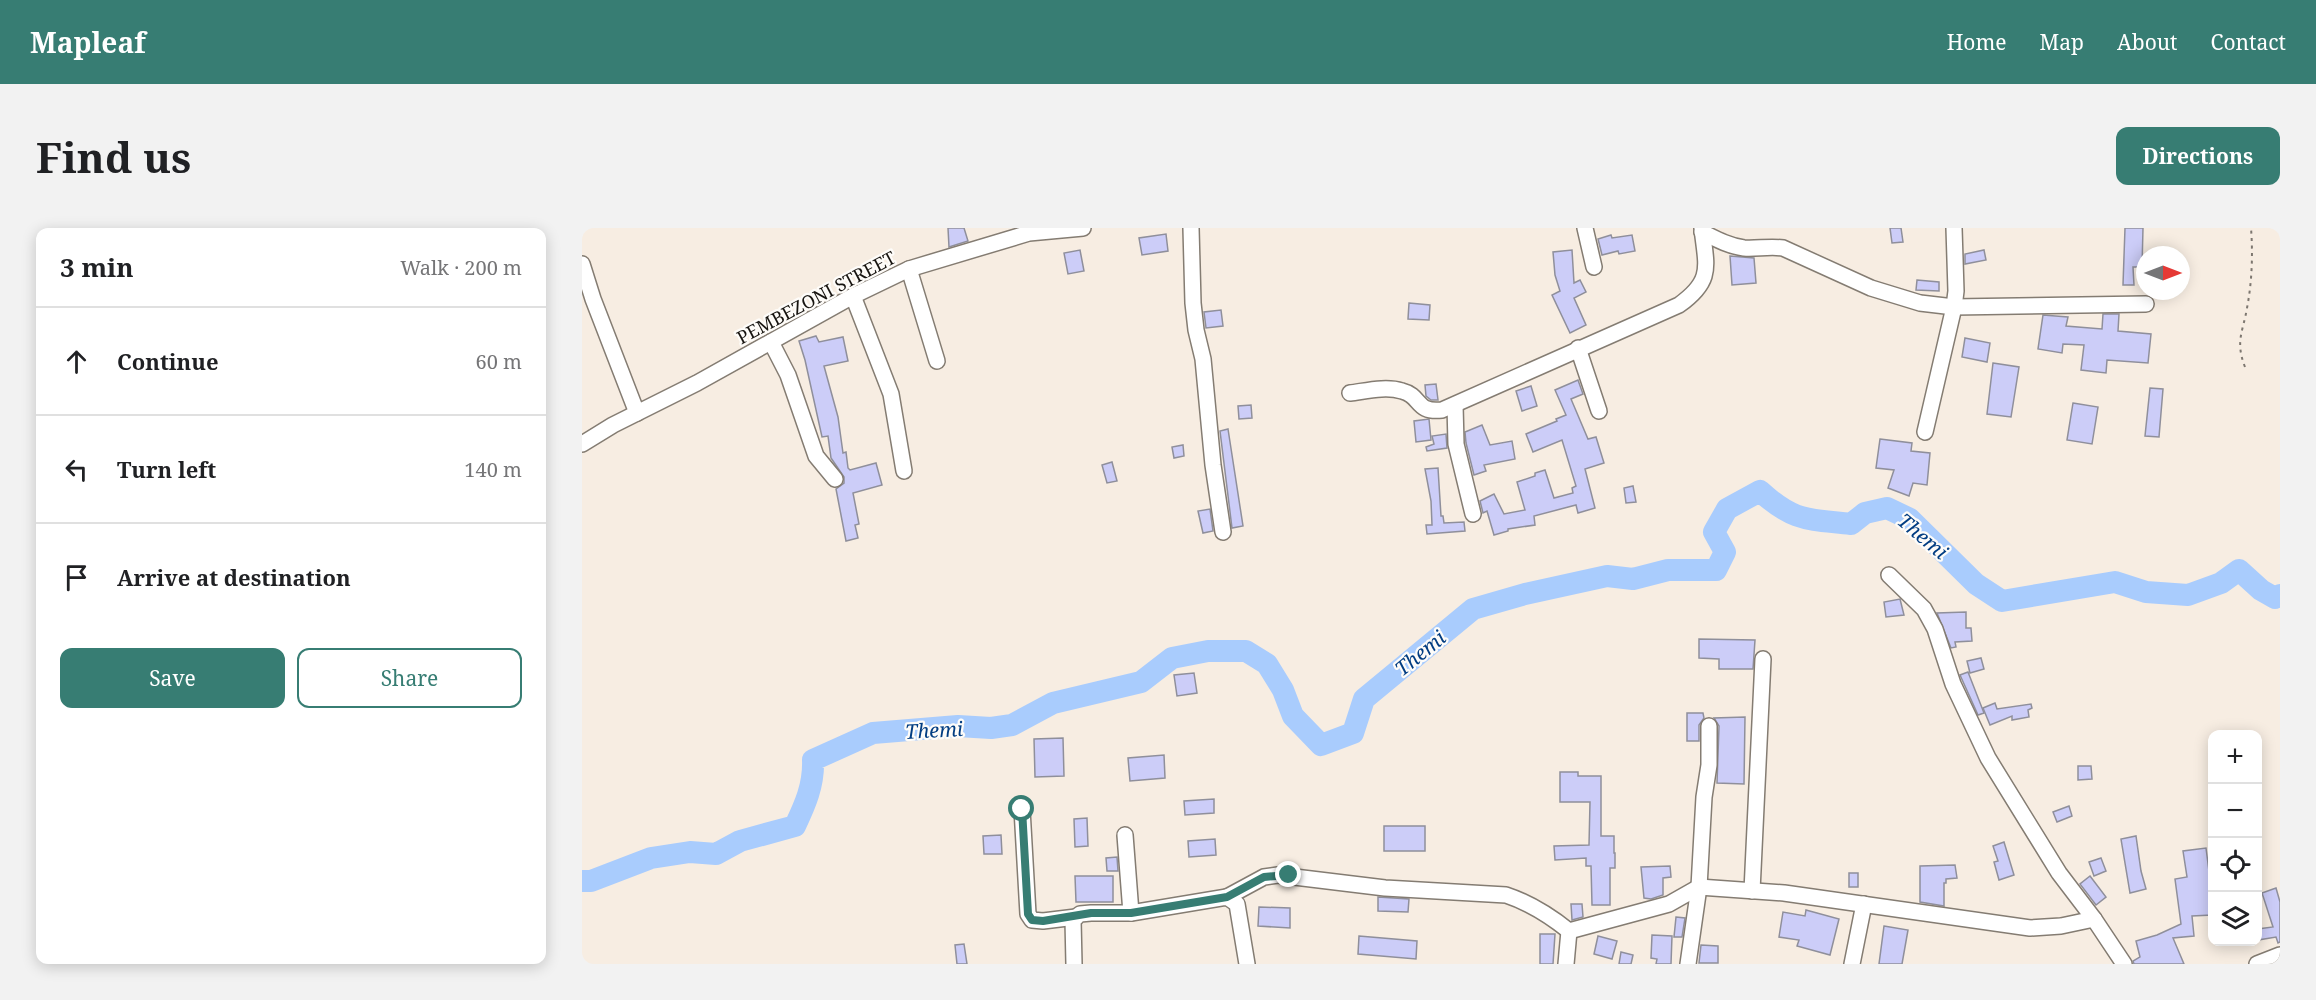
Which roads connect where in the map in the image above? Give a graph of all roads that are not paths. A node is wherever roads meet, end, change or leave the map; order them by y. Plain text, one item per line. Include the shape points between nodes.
1 (1083, 228) edge
2 (1191, 228) edge
3 (1585, 228) edge
4 (1954, 228) edge
5 (1702, 230) edge
6 (1019, 232) edge
7 (582, 264) edge
8 (1594, 267) dead end
9 (909, 269) junction
10 (853, 296) junction
11 (2146, 304) dead end
12 (1954, 307) junction
13 (771, 342) junction
14 (1578, 348) junction
15 (937, 361) dead end
16 (1350, 393) dead end
17 (1455, 405) junction
18 (1599, 411) dead end
19 (637, 413) junction
20 (1925, 432) dead end
21 (582, 444) edge
22 (904, 471) dead end
23 (835, 479) dead end
24 (1473, 514) dead end
25 (1223, 532) dead end
26 (1889, 575) dead end
27 (1763, 659) dead end
28 (1709, 726) dead end
29 (1022, 809) dead end
30 (1125, 834) dead end
31 (1699, 887) junction
32 (1752, 891) junction
33 (1227, 897) junction
34 (1864, 904) junction
35 (1131, 913) junction
36 (1076, 917) junction
37 (2094, 919) junction
38 (1569, 931) junction
39 (2280, 956) edge
40 (1074, 964) edge
41 (1247, 964) edge
42 (1566, 964) edge
43 (1688, 964) edge
44 (1852, 964) edge
45 (2124, 964) edge
46 (2257, 964) edge

1 - 6 street, PEMBEZONI STREET
2 - 25 street via 1194,312
3 - 8 street
4 - 12 street
5 - 12 street via 1731,246 1783,248 1871,288 1920,303
5 - 14 street via 1705,272 1694,294 1679,305
6 - 9 street, PEMBEZONI STREET
7 - 19 street
9 - 10 street, PEMBEZONI STREET
9 - 15 street
10 - 13 street, PEMBEZONI STREET
10 - 22 street via 891,394
11 - 12 street
12 - 20 street
13 - 19 street, PEMBEZONI STREET
13 - 23 street via 788,375 816,456
14 - 17 street
14 - 18 street
16 - 17 street via 1402,391 1431,411
17 - 24 street via 1456,444
19 - 21 street, PEMBEZONI STREET
26 - 37 street via 1924,609 1988,758 2059,873
27 - 32 street
28 - 31 street
29 - 36 street via 1028,914 1032,920 1043,921
30 - 35 street
31 - 32 street
31 - 38 street via 1669,904
31 - 43 street
32 - 34 street
33 - 35 street
33 - 38 street via 1264,877 1278,875 1385,888 1506,895 1549,915
33 - 41 street via 1237,904
34 - 37 street via 2030,928
34 - 44 street
35 - 36 street
36 - 40 street via 1072,928
37 - 45 street
38 - 42 street
39 - 46 street

